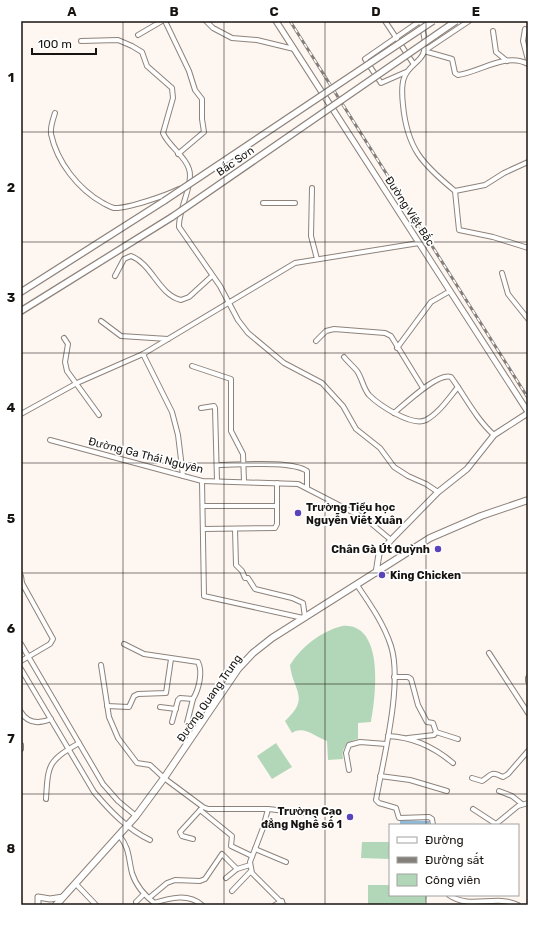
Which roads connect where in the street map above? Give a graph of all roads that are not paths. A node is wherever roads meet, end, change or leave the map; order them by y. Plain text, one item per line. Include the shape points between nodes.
1 (162, 21) edge
2 (165, 21) edge
3 (206, 21) edge
4 (276, 21) edge
5 (385, 21) edge
6 (421, 21) edge
7 (433, 21) edge
8 (456, 21) edge
9 (469, 21) edge
10 (525, 28) dead end
11 (493, 31) dead end
12 (138, 35) dead end
13 (396, 37) junction
14 (81, 41) dead end
15 (294, 49) junction
16 (424, 51) junction
17 (528, 60) edge
18 (507, 61) junction
19 (413, 63) junction
20 (528, 64) edge
21 (406, 72) junction
22 (55, 113) dead end
23 (178, 154) junction
24 (528, 162) edge
25 (189, 181) junction
26 (312, 188) dead end
27 (454, 191) junction
28 (263, 203) dead end
29 (295, 203) dead end
30 (419, 242) junction
31 (528, 248) edge
32 (317, 259) junction
33 (502, 273) dead end
34 (115, 276) dead end
35 (212, 276) junction
36 (450, 291) junction
37 (21, 292) edge
38 (229, 303) junction
39 (21, 311) edge
40 (528, 319) edge
41 (101, 321) dead end
42 (64, 338) dead end
43 (169, 339) junction
44 (316, 341) dead end
45 (397, 348) junction
46 (143, 354) junction
47 (344, 357) dead end
48 (192, 366) dead end
49 (77, 383) junction
50 (458, 387) junction
51 (423, 388) junction
52 (201, 408) dead end
53 (528, 412) edge
54 (394, 413) junction
55 (21, 414) edge
56 (98, 415) dead end
57 (494, 435) junction
58 (50, 440) dead end
59 (217, 465) junction
60 (244, 465) junction
61 (183, 476) junction
62 (202, 481) junction
63 (217, 481) junction
64 (244, 481) junction
65 (277, 483) junction
66 (307, 488) junction
67 (438, 492) junction
68 (528, 500) edge
69 (202, 506) junction
70 (277, 506) junction
71 (203, 529) junction
72 (235, 529) junction
73 (391, 540) junction
74 (376, 573) junction
75 (21, 576) edge
76 (357, 585) junction
77 (304, 618) junction
78 (21, 644) edge
79 (124, 644) dead end
80 (489, 653) dead end
81 (28, 657) junction
82 (171, 659) junction
83 (21, 661) edge
84 (100, 664) dead end
85 (21, 669) edge
86 (394, 677) junction
87 (528, 678) edge
88 (528, 681) edge
89 (193, 699) junction
90 (107, 706) junction
91 (160, 707) dead end
92 (176, 709) junction
93 (21, 712) edge
94 (528, 714) edge
95 (51, 719) junction
96 (172, 722) dead end
97 (187, 723) dead end
98 (436, 732) junction
99 (388, 736) junction
100 (408, 738) junction
101 (458, 739) dead end
102 (79, 743) junction
103 (386, 744) junction
104 (21, 745) edge
105 (21, 749) edge
106 (69, 749) junction
107 (528, 750) edge
108 (453, 763) dead end
109 (349, 770) dead end
110 (380, 776) junction
111 (164, 778) junction
112 (472, 778) dead end
113 (447, 791) dead end
114 (499, 791) dead end
115 (46, 799) dead end
116 (528, 803) edge
117 (522, 804) junction
118 (201, 809) junction
119 (268, 809) junction
120 (474, 809) dead end
121 (304, 813) dead end
122 (136, 816) junction
123 (433, 824) edge
124 (128, 826) junction
125 (118, 835) junction
126 (150, 840) dead end
127 (193, 840) dead end
128 (255, 849) junction
129 (252, 856) junction
130 (286, 862) dead end
131 (250, 865) junction
132 (237, 869) junction
133 (251, 871) junction
134 (226, 878) dead end
135 (75, 883) junction
136 (232, 891) dead end
137 (144, 894) junction
138 (451, 896) edge
139 (62, 897) junction
140 (148, 898) junction
141 (136, 902) dead end
142 (283, 903) edge
143 (155, 904) edge
144 (463, 904) edge
145 (38, 905) edge
146 (56, 905) edge
147 (96, 905) edge
148 (202, 905) edge
149 (276, 905) edge
150 (518, 905) edge

1 - 12 street
2 - 23 street via 195,90 203,102 204,132
3 - 15 street via 213,28 232,38 257,40
4 - 15 street, Đường Việt Bắc
5 - 13 street
6 - 13 street
6 - 16 street
7 - 37 main road, Bắc Sơn, bridge via 164,201
8 - 39 main road, Bắc Sơn, bridge via 172,217
9 - 16 street
10 - 17 street via 523,41
11 - 18 street via 496,52
13 - 19 street
13 - 21 street via 366,59 381,83
14 - 23 street via 120,40 142,52 147,66 172,88 163,130 168,142
15 - 30 street, Đường Việt Bắc
16 - 18 street via 452,59 454,73 458,75
16 - 19 street
17 - 20 street
18 - 20 street via 517,60
19 - 21 street
21 - 27 street via 402,90 408,137 417,154
22 - 25 street via 51,133 60,157 83,190 110,207 122,207 160,197
23 - 25 street via 188,167
24 - 27 street via 508,170 485,185
25 - 35 street via 179,227
26 - 32 street via 311,231
27 - 31 street via 459,230
28 - 29 street
30 - 32 street
30 - 36 street, Đường Việt Bắc
32 - 38 street via 295,263
33 - 40 street via 508,294
34 - 35 street via 124,259 132,256 140,260 171,295 181,300
35 - 38 street
36 - 45 street via 431,302
36 - 53 street, Đường Việt Bắc
38 - 43 street
38 - 67 street via 248,333 278,359 322,383 340,402 356,429 380,448 394,467
41 - 43 street via 121,336
42 - 49 street via 68,344 66,370
43 - 46 street
44 - 45 street via 326,331 334,329 374,331 391,336
45 - 51 street
46 - 49 street
46 - 61 street via 172,412 178,435
47 - 54 street via 356,370 369,394
48 - 60 street via 231,379 231,432 243,454
49 - 55 street
49 - 56 street
50 - 51 street via 451,377 445,375
50 - 54 street via 443,405 424,421 411,420
50 - 57 street via 481,422
51 - 54 street
52 - 59 street via 215,408
53 - 57 street
57 - 67 street via 466,469
58 - 61 street, Đường Ga Thái Nguyên
59 - 60 street
59 - 63 street
60 - 64 street
60 - 66 street via 277,464 306,469
61 - 62 street, Đường Ga Thái Nguyên
62 - 63 street, Đường Ga Thái Nguyên
62 - 69 street
63 - 64 street, Đường Ga Thái Nguyên
64 - 65 street, Đường Ga Thái Nguyên
65 - 66 street, Đường Ga Thái Nguyên via 298,484
65 - 70 street
66 - 73 street, Đường Ga Thái Nguyên via 366,519
67 - 73 street
68 - 74 main road, Đường Quang Trung via 439,534
69 - 70 street
69 - 71 street
70 - 72 street via 275,528
71 - 72 street
71 - 77 street via 204,596
72 - 77 street via 236,565 244,578 248,578 255,589 303,603
73 - 74 street via 379,554
74 - 76 main road, Đường Quang Trung
75 - 81 street via 22,583 53,637 50,644
76 - 77 main road, Đường Quang Trung
76 - 86 street via 385,629 394,655
77 - 111 main road, Đường Quang Trung via 272,638 238,669
78 - 81 street
79 - 82 street via 144,654
80 - 94 street
81 - 83 street
81 - 102 street
82 - 89 street via 198,662 200,676
82 - 90 street via 166,693 138,694 134,696 129,707
84 - 90 street
85 - 95 street
86 - 98 street via 411,679 423,716 427,722 435,724
86 - 99 street
87 - 88 street
89 - 92 street via 180,698
89 - 97 street
90 - 111 street via 118,738 137,763 150,765
91 - 92 street
92 - 96 street
93 - 95 street via 25,718 34,722 41,723
95 - 106 street
98 - 100 street via 434,735
98 - 101 street
99 - 100 street
99 - 103 street
100 - 108 street via 432,748
102 - 106 street
102 - 122 street via 103,784
103 - 109 street via 360,742 349,745 346,753
103 - 110 street
104 - 105 street
106 - 115 street via 53,760 49,767
106 - 124 street via 94,792 109,810
107 - 112 street via 503,777 492,773 482,781
110 - 113 street via 410,780
110 - 123 street via 377,802 394,806 399,818 429,817
111 - 118 street
111 - 122 main road, Đường Quang Trung
114 - 117 street via 512,796
116 - 117 street
117 - 120 street via 496,824
118 - 119 street
118 - 127 street via 180,832 182,836
118 - 129 street via 232,836 231,846
119 - 121 street
119 - 128 street
122 - 124 main road, Đường Quang Trung
124 - 125 main road, Đường Quang Trung
124 - 126 street via 135,833
125 - 135 main road, Đường Quang Trung
125 - 137 street via 128,847 132,874
128 - 129 street
128 - 130 street
129 - 131 street
131 - 132 street
131 - 133 street
132 - 134 street
132 - 140 street via 222,854 205,879 175,880
133 - 136 street
133 - 142 street
135 - 139 main road, Đường Quang Trung
135 - 147 street
137 - 140 street
137 - 141 street
138 - 144 street
139 - 145 street via 50,900 38,897
139 - 146 main road, Đường Quang Trung
140 - 143 street
142 - 149 street
143 - 148 street via 172,898 184,898 195,900
144 - 150 street via 509,901

